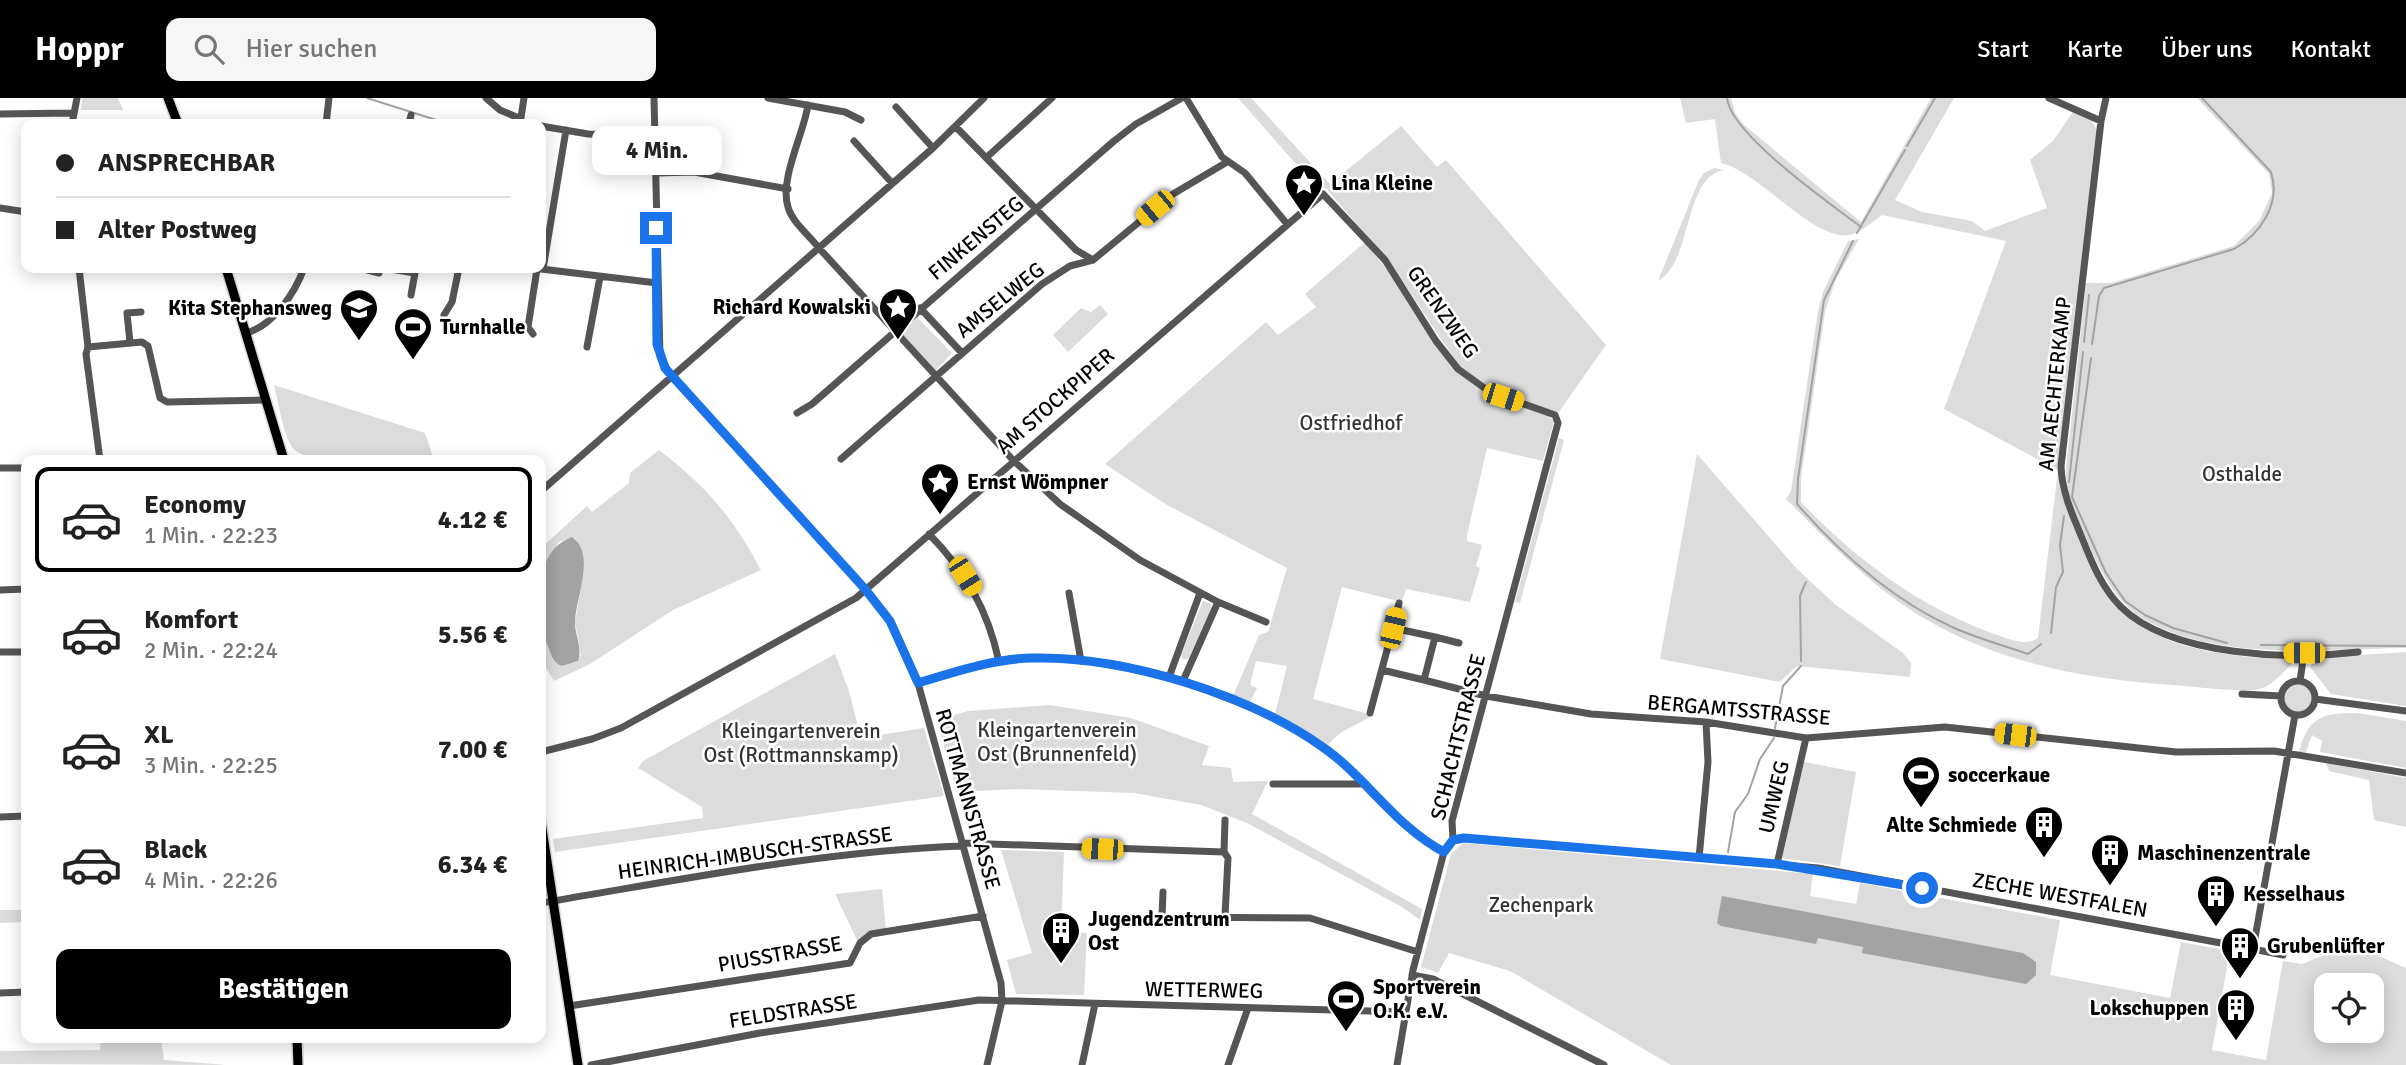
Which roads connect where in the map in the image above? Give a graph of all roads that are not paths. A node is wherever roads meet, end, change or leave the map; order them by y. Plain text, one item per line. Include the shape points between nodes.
1 (77, 98) edge
2 (168, 98) edge
3 (329, 98) edge
4 (486, 98) edge
5 (524, 98) edge
6 (654, 98) edge
7 (768, 98) edge
8 (984, 98) edge
9 (1052, 98) edge
10 (1184, 98) edge
11 (2049, 98) edge
12 (2106, 98) edge
13 (808, 105) junction
14 (896, 107) dead end
15 (73, 113) junction
16 (0, 114) edge
17 (411, 115) dead end
18 (72, 119) edge
19 (176, 119) edge
20 (327, 119) edge
21 (410, 119) edge
22 (516, 119) edge
23 (521, 119) edge
24 (861, 120) dead end
25 (2101, 121) junction
26 (546, 127) edge
27 (956, 127) junction
28 (566, 130) junction
29 (655, 136) junction
30 (855, 141) dead end
31 (933, 148) junction
32 (987, 157) junction
33 (1227, 162) junction
34 (656, 173) junction
35 (892, 184) junction
36 (788, 189) junction
37 (1323, 194) joint
38 (0, 208) edge
39 (1037, 209) junction
40 (21, 211) edge
41 (1287, 223) junction
42 (546, 229) edge
43 (818, 247) junction
44 (1076, 250) junction
45 (1093, 260) junction
46 (1070, 266) junction
47 (546, 269) edge
48 (80, 273) edge
49 (228, 273) edge
50 (302, 273) edge
51 (380, 273) edge
52 (415, 273) edge
53 (458, 273) edge
54 (537, 273) edge
55 (600, 277) junction
56 (657, 283) junction
57 (378, 284) dead end
58 (411, 295) dead end
59 (920, 308) junction
60 (141, 312) dead end
61 (444, 315) dead end
62 (894, 331) junction
63 (246, 333) junction
64 (533, 334) dead end
65 (130, 343) junction
66 (88, 347) junction
67 (587, 347) dead end
68 (962, 354) junction
69 (935, 375) junction
70 (671, 376) junction
71 (266, 400) junction
72 (797, 412) dead end
73 (1557, 417) joint
74 (99, 455) edge
75 (282, 455) edge
76 (841, 459) dead end
77 (1013, 460) junction
78 (0, 468) edge
79 (21, 468) edge
80 (546, 487) edge
81 (929, 534) junction
82 (21, 589) edge
83 (865, 589) junction
84 (0, 590) edge
85 (1069, 593) dead end
86 (1200, 593) junction
87 (1218, 602) junction
88 (1399, 603) dead end
89 (1266, 622) dead end
90 (1393, 628) junction
91 (1435, 638) junction
92 (1459, 643) dead end
93 (0, 652) edge
94 (21, 652) edge
95 (2358, 652) dead end
96 (2304, 653) junction
97 (1082, 661) junction
98 (999, 662) junction
99 (1382, 670) junction
100 (1169, 677) junction
101 (1424, 680) junction
102 (1183, 681) junction
103 (2300, 681) junction
104 (918, 683) junction
105 (2242, 694) dead end
106 (1486, 695) junction
107 (2281, 696) junction
108 (2315, 699) junction
109 (2406, 711) edge
110 (1370, 713) dead end
111 (2295, 715) junction
112 (1706, 722) junction
113 (1806, 738) junction
114 (546, 750) edge
115 (2288, 752) junction
116 (2406, 774) edge
117 (1273, 784) dead end
118 (1364, 784) junction
119 (0, 817) edge
120 (21, 817) edge
121 (1225, 820) dead end
122 (1453, 840) junction
123 (963, 844) junction
124 (1224, 852) junction
125 (1444, 852) junction
126 (546, 855) edge
127 (1699, 858) junction
128 (1777, 864) junction
129 (1163, 892) dead end
130 (553, 901) junction
131 (546, 903) edge
132 (983, 916) junction
133 (1225, 916) junction
134 (2253, 949) junction
135 (1418, 952) junction
136 (2283, 955) dead end
137 (1412, 975) junction
138 (21, 992) edge
139 (0, 993) edge
140 (1002, 1000) junction
141 (1095, 1004) junction
142 (569, 1006) junction
143 (1248, 1008) junction
144 (1405, 1012) junction
145 (298, 1043) edge
146 (298, 1065) edge
147 (578, 1065) edge
148 (591, 1065) edge
149 (987, 1065) edge
150 (1082, 1065) edge
151 (1228, 1065) edge
152 (1397, 1065) edge
153 (1604, 1065) edge

1 - 15 street
2 - 19 main road
3 - 20 street
4 - 22 street
5 - 23 street
6 - 29 street, ROTTMANNSTRASSE
7 - 13 street
8 - 27 street
9 - 32 street
10 - 33 street
10 - 39 street, FINKENSTEG via 1136,124
11 - 25 street
12 - 25 street, AM AECHTERKAMP
13 - 24 street via 845,111
13 - 36 street
14 - 31 street
15 - 16 street
15 - 18 street
17 - 21 street
25 - 96 street, AM AECHTERKAMP via 2061,466 2067,502 2096,573 2117,602 2138,620 2214,648
26 - 28 street
27 - 31 street
27 - 32 street
28 - 29 street
28 - 42 street
29 - 34 street, ROTTMANNSTRASSE
30 - 35 street
31 - 35 street
32 - 39 street
33 - 41 street via 1245,173
33 - 45 street, AMSELWEG via 1173,194
34 - 36 street via 694,172
34 - 56 street, ROTTMANNSTRASSE
35 - 43 street
36 - 43 street via 792,217
37 - 41 street, AM STOCKPIPER
37 - 73 street, GRENZWEG via 1385,260 1458,369 1490,392
38 - 40 street
39 - 44 street
39 - 59 street, FINKENSTEG
41 - 77 street, AM STOCKPIPER
43 - 62 street
43 - 70 street
44 - 45 street
44 - 46 street
45 - 46 street, AMSELWEG
46 - 68 street, AMSELWEG via 1042,284
47 - 55 street
48 - 66 street
49 - 63 main road
50 - 63 street via 271,318
51 - 57 street
52 - 58 street
53 - 61 street
54 - 64 street via 528,327
55 - 56 street
55 - 67 street
56 - 70 street, ROTTMANNSTRASSE via 657,344
59 - 62 street, FINKENSTEG
59 - 68 street
60 - 65 street via 127,313
62 - 69 street
62 - 72 street, FINKENSTEG
63 - 71 main road
65 - 66 street
65 - 71 street via 148,346 160,398 167,402
66 - 74 street
68 - 69 street, AMSELWEG
69 - 76 street, AMSELWEG
69 - 77 street
70 - 80 street
70 - 83 street, ROTTMANNSTRASSE
71 - 75 main road
73 - 106 street, SCHACHTSTRASSE via 1558,430
77 - 81 street, AM STOCKPIPER
77 - 86 street via 1101,535
78 - 79 street
81 - 83 street, AM STOCKPIPER
81 - 98 street via 978,596
82 - 84 street
83 - 104 street, ROTTMANNSTRASSE via 890,621
83 - 114 street, AM STOCKPIPER via 621,728
85 - 97 street
86 - 87 street
86 - 100 street
87 - 89 street
87 - 102 street
88 - 90 street
90 - 91 street
90 - 99 street
91 - 92 street
91 - 101 street
93 - 94 street
95 - 96 street, AM AECHTERKAMP
96 - 103 street
97 - 98 street via 1031,658
97 - 100 street
98 - 104 street
99 - 101 street, BERGAMTSSTRASSE
99 - 110 street
100 - 102 street
101 - 106 street, BERGAMTSSTRASSE
102 - 118 street via 1296,730
103 - 107 street via 2285,686
103 - 108 street
104 - 123 street, ROTTMANNSTRASSE
105 - 107 street
106 - 112 street, BERGAMTSSTRASSE via 1591,714
106 - 122 street, SCHACHTSTRASSE via 1452,821
107 - 111 street via 2283,706
108 - 109 street
108 - 111 street via 2310,709
111 - 115 street
112 - 113 street, BERGAMTSSTRASSE
112 - 127 street via 1708,762
113 - 115 street, BERGAMTSSTRASSE via 1928,726 2176,752
113 - 128 street, UMWEG
115 - 116 street, BERGAMTSSTRASSE
115 - 134 street
117 - 118 street
118 - 125 street via 1422,841
119 - 120 street
121 - 124 street
122 - 125 street, SCHACHTSTRASSE
122 - 127 street, ZECHE WESTFALEN
123 - 124 street, HEINRICH-IMBUSCH-STRASSE
123 - 130 street, HEINRICH-IMBUSCH-STRASSE via 818,860
123 - 132 street, ROTTMANNSTRASSE
124 - 133 street via 1228,859
125 - 135 street, SCHACHTSTRASSE
126 - 130 main road
127 - 128 street, ZECHE WESTFALEN
128 - 134 street, ZECHE WESTFALEN
129 - 133 street via 1162,917
130 - 131 street, HEINRICH-IMBUSCH-STRASSE
130 - 142 main road
132 - 140 street, ROTTMANNSTRASSE
132 - 142 street, PIUSSTRASSE via 871,934 860,943 850,963
133 - 135 street via 1310,918
134 - 136 street, ZECHE WESTFALEN
135 - 137 street, SCHACHTSTRASSE
137 - 144 street, SCHACHTSTRASSE
137 - 153 street via 1433,979
138 - 139 street
140 - 141 street, WETTERWEG
140 - 148 street, FELDSTRASSE via 760,1033
140 - 149 street, ROTTMANNSTRASSE
141 - 143 street, WETTERWEG
141 - 150 street
142 - 147 main road
143 - 144 street, WETTERWEG
143 - 151 street
144 - 152 street, SCHACHTSTRASSE
145 - 146 main road

